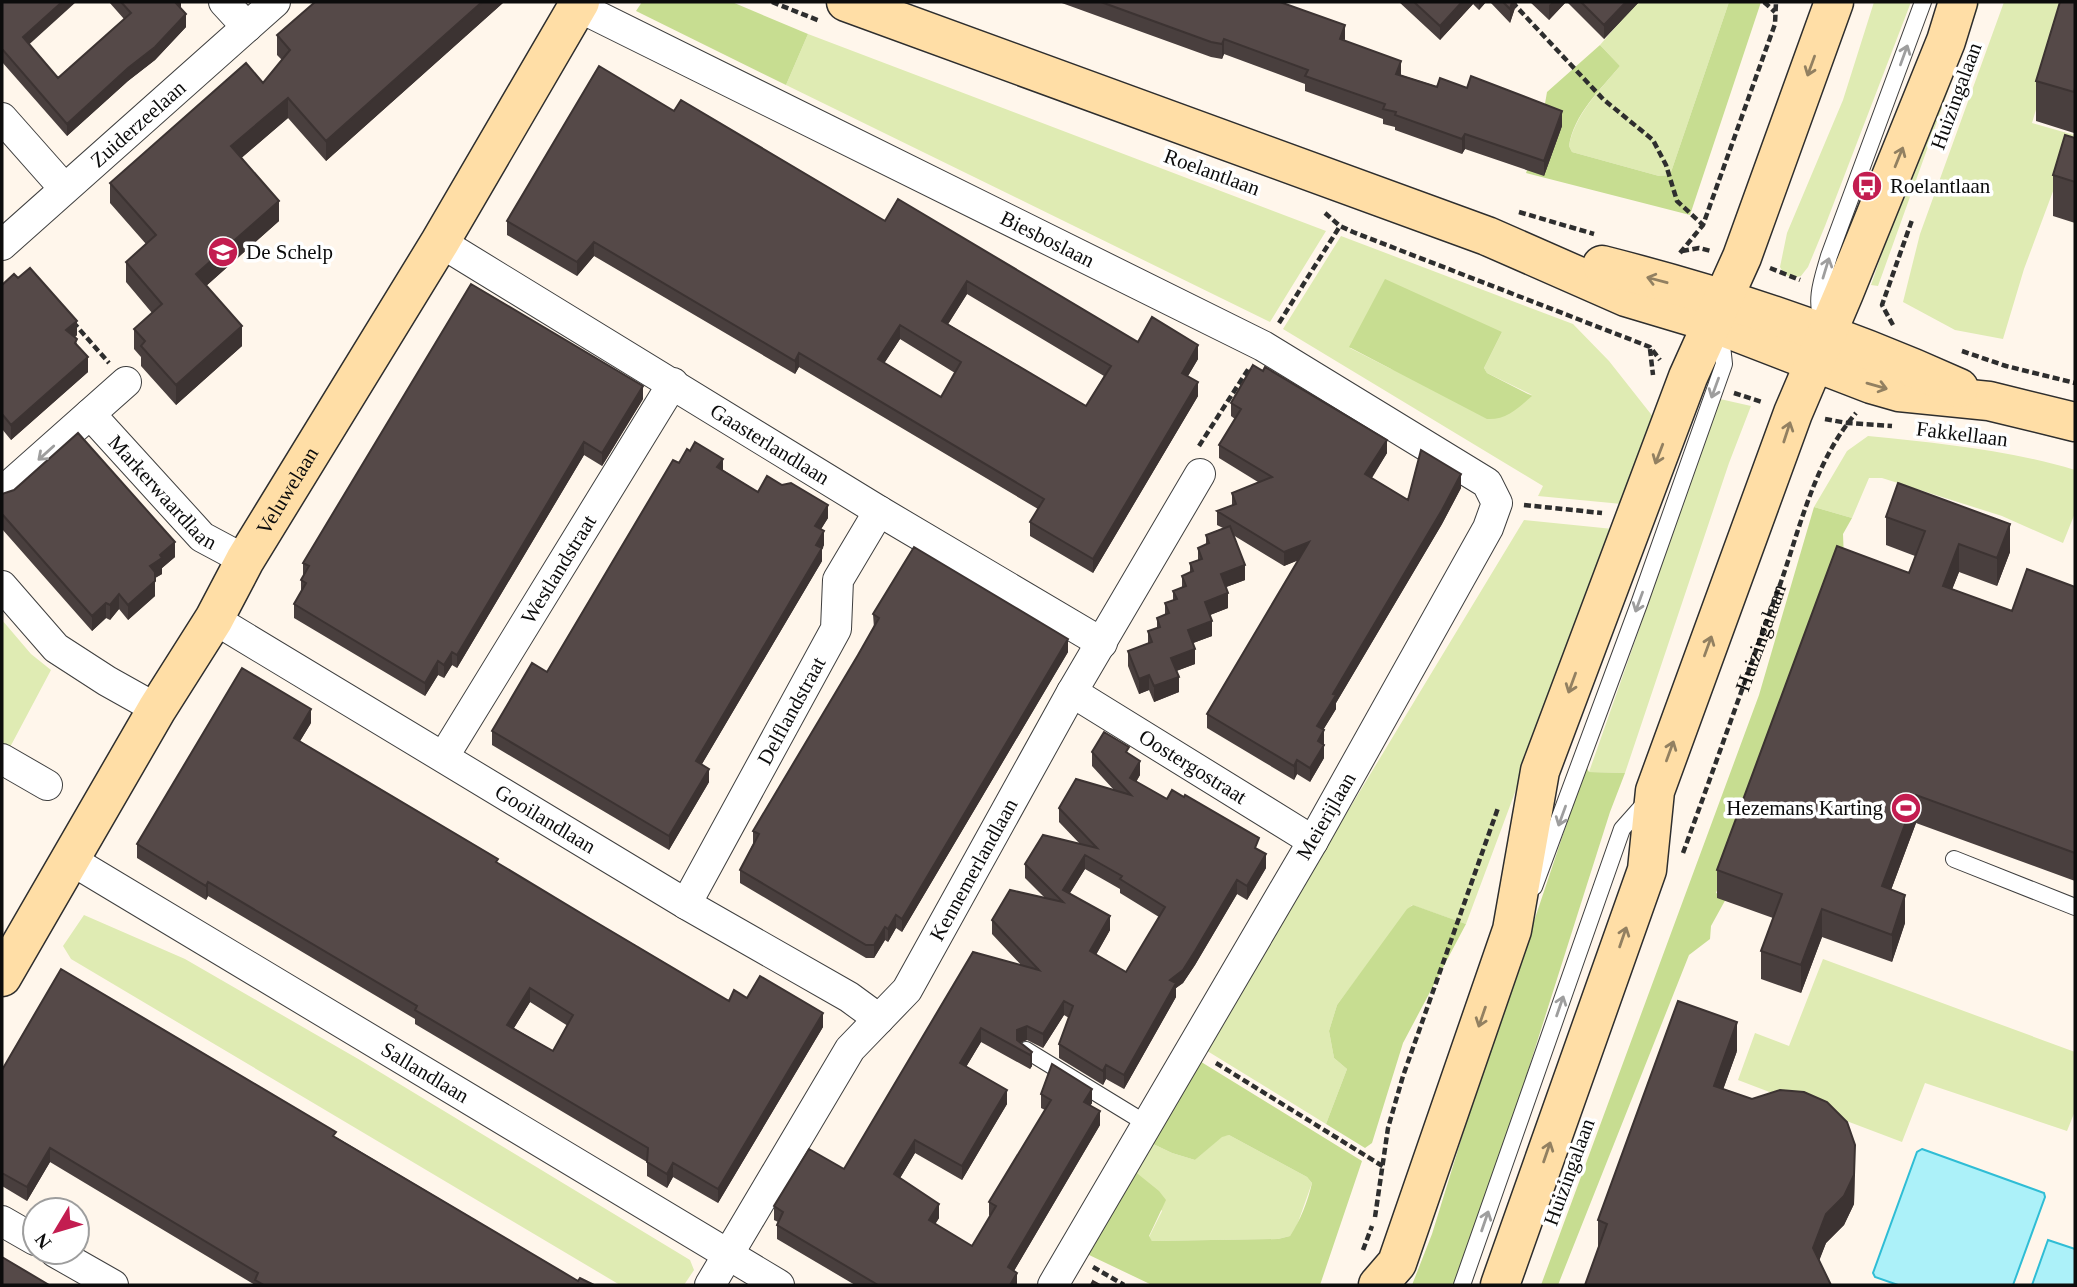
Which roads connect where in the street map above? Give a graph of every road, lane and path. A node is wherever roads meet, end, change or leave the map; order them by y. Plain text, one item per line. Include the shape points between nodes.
1 (224, 2) edge
2 (275, 2) edge
3 (772, 2) edge
4 (1512, 2) edge
5 (1764, 2) edge
6 (1776, 2) edge
7 (1834, 2) edge
8 (1923, 2) edge
9 (1958, 2) edge
10 (578, 3) edge
11 (837, 13) edge
12 (1775, 13) junction
13 (247, 27) junction
14 (2, 118) edge
15 (64, 188) junction
16 (1312, 208) dead end
17 (1914, 212) dead end
18 (1703, 225) junction
19 (1340, 226) junction
20 (440, 242) junction
21 (2, 245) edge
22 (1742, 257) junction
23 (1665, 279) junction
24 (1820, 288) junction
25 (1718, 311) junction
26 (66, 314) edge
27 (1264, 346) junction
28 (1650, 347) junction
29 (1820, 348) junction
30 (1956, 349) dead end
31 (1877, 369) junction
32 (126, 382) joint
33 (1702, 382) junction
34 (673, 383) junction
35 (2075, 383) edge
36 (1793, 413) junction
37 (90, 414) junction
38 (2075, 422) edge
39 (1847, 424) junction
40 (1897, 426) dead end
41 (1199, 474) joint
42 (2, 492) edge
43 (1497, 503) junction
44 (879, 512) junction
45 (1598, 526) dead end
46 (245, 560) junction
47 (2, 586) edge
48 (214, 619) junction
49 (1102, 643) junction
50 (1072, 692) junction
51 (157, 709) junction
52 (444, 756) junction
53 (2, 759) edge
54 (47, 785) dead end
55 (1655, 791) junction
56 (1501, 801) dead end
57 (1312, 841) junction
58 (1954, 859) dead end
59 (71, 860) junction
60 (1679, 864) dead end
61 (685, 904) junction
62 (2075, 907) edge
63 (2, 977) edge
64 (878, 1019) junction
65 (1191, 1048) junction
66 (1026, 1050) edge
67 (1147, 1124) junction
68 (1384, 1167) junction
69 (2, 1221) edge
70 (21, 1232) edge
71 (728, 1254) junction
72 (1082, 1261) junction
73 (80, 1266) edge
74 (1382, 1271) edge
75 (113, 1285) edge
76 (710, 1285) edge
77 (779, 1285) edge
78 (1053, 1285) edge
79 (1124, 1285) edge
80 (1462, 1285) edge
81 (1500, 1285) edge

1 - 13 street
2 - 13 street, Zuiderzeelaan
3 - 11 path
4 - 18 path via 1603,99 1653,141 1677,201
5 - 12 path
6 - 12 path
7 -> 22 main road
24 -> 8 lane
29 -> 9 main road, Huizingalaan
10 - 20 main road, Veluwelaan
10 - 27 street, Biesboslaan
11 - 23 main road, Roelantlaan via 1487,236 1626,298
12 - 18 path
13 - 15 street, Zuiderzeelaan
14 - 15 street
15 - 21 street, Zuiderzeelaan
16 - 19 path
17 - 31 path, Huizingalaan via 1881,305 1894,326
18 - 23 path
19 - 27 path
19 - 28 path
20 - 34 street, Gaasterlandlaan
20 - 46 main road, Veluwelaan
22 - 23 path via 1699,248
22 - 24 path
22 - 25 main road
23 - 25 main road, Roelantlaan
23 - 28 path
24 - 29 lane
25 - 29 main road, Roelantlaan
25 - 33 main road
26 - 32 path
27 - 41 path via 1197,449
27 - 43 street, Biesboslaan via 1487,482
28 - 33 path, Fakkellaan via 1669,370
29 - 31 main road, Fakkellaan
29 - 36 main road, Huizingalaan
30 - 35 path
31 - 38 main road, Fakkellaan
39 -> 31 path, Huizingalaan via 1865,402
32 - 37 street
33 -> 36 path, Fakkellaan
33 -> 74 main road via 1595,619 1540,771 1512,930
34 - 44 street, Gaasterlandlaan
34 - 52 street, Westlandstraat
36 - 39 path, Fakkellaan
55 -> 36 main road, Huizingalaan
37 -> 42 street
37 - 46 street, Markerwaardlaan via 202,537
39 - 40 path, Fakkellaan
39 - 60 path, Huizingalaan via 1813,483
41 - 49 street, Kennemerlandlaan
43 - 45 path via 1603,513
43 - 57 street, Meierijlaan via 1488,528
44 - 49 street, Gaasterlandlaan
44 - 61 street, Delflandstraat via 838,580 836,629
46 - 48 main road, Veluwelaan
47 - 51 street via 56,648
48 - 51 main road, Veluwelaan
48 - 52 street, Gooilandlaan
49 - 50 street, Kennemerlandlaan
50 - 57 street, Oostergostraat
50 - 64 street, Kennemerlandlaan via 907,990
51 - 59 main road, Veluwelaan
52 - 61 street, Gooilandlaan
53 - 54 street
80 -> 55 lane, Huizingalaan via 1622,829
81 -> 55 main road, Huizingalaan via 1647,870
56 - 68 path via 1404,1076 1388,1128
57 - 65 street, Meierijlaan
58 - 62 lane
59 - 63 main road, Veluwelaan
59 - 71 street, Sallandlaan
61 - 64 street, Gooilandlaan via 849,997
64 - 71 street, Kennemerlandlaan via 850,1049
65 - 67 street, Meierijlaan
65 - 68 path
66 - 67 lane
67 - 72 street, Meierijlaan
68 - 74 path via 1377,1213
69 - 70 street
71 - 76 street, Kennemerlandlaan
71 - 77 street, Sallandlaan
72 - 78 street, Meierijlaan
72 - 79 path
73 - 75 street

